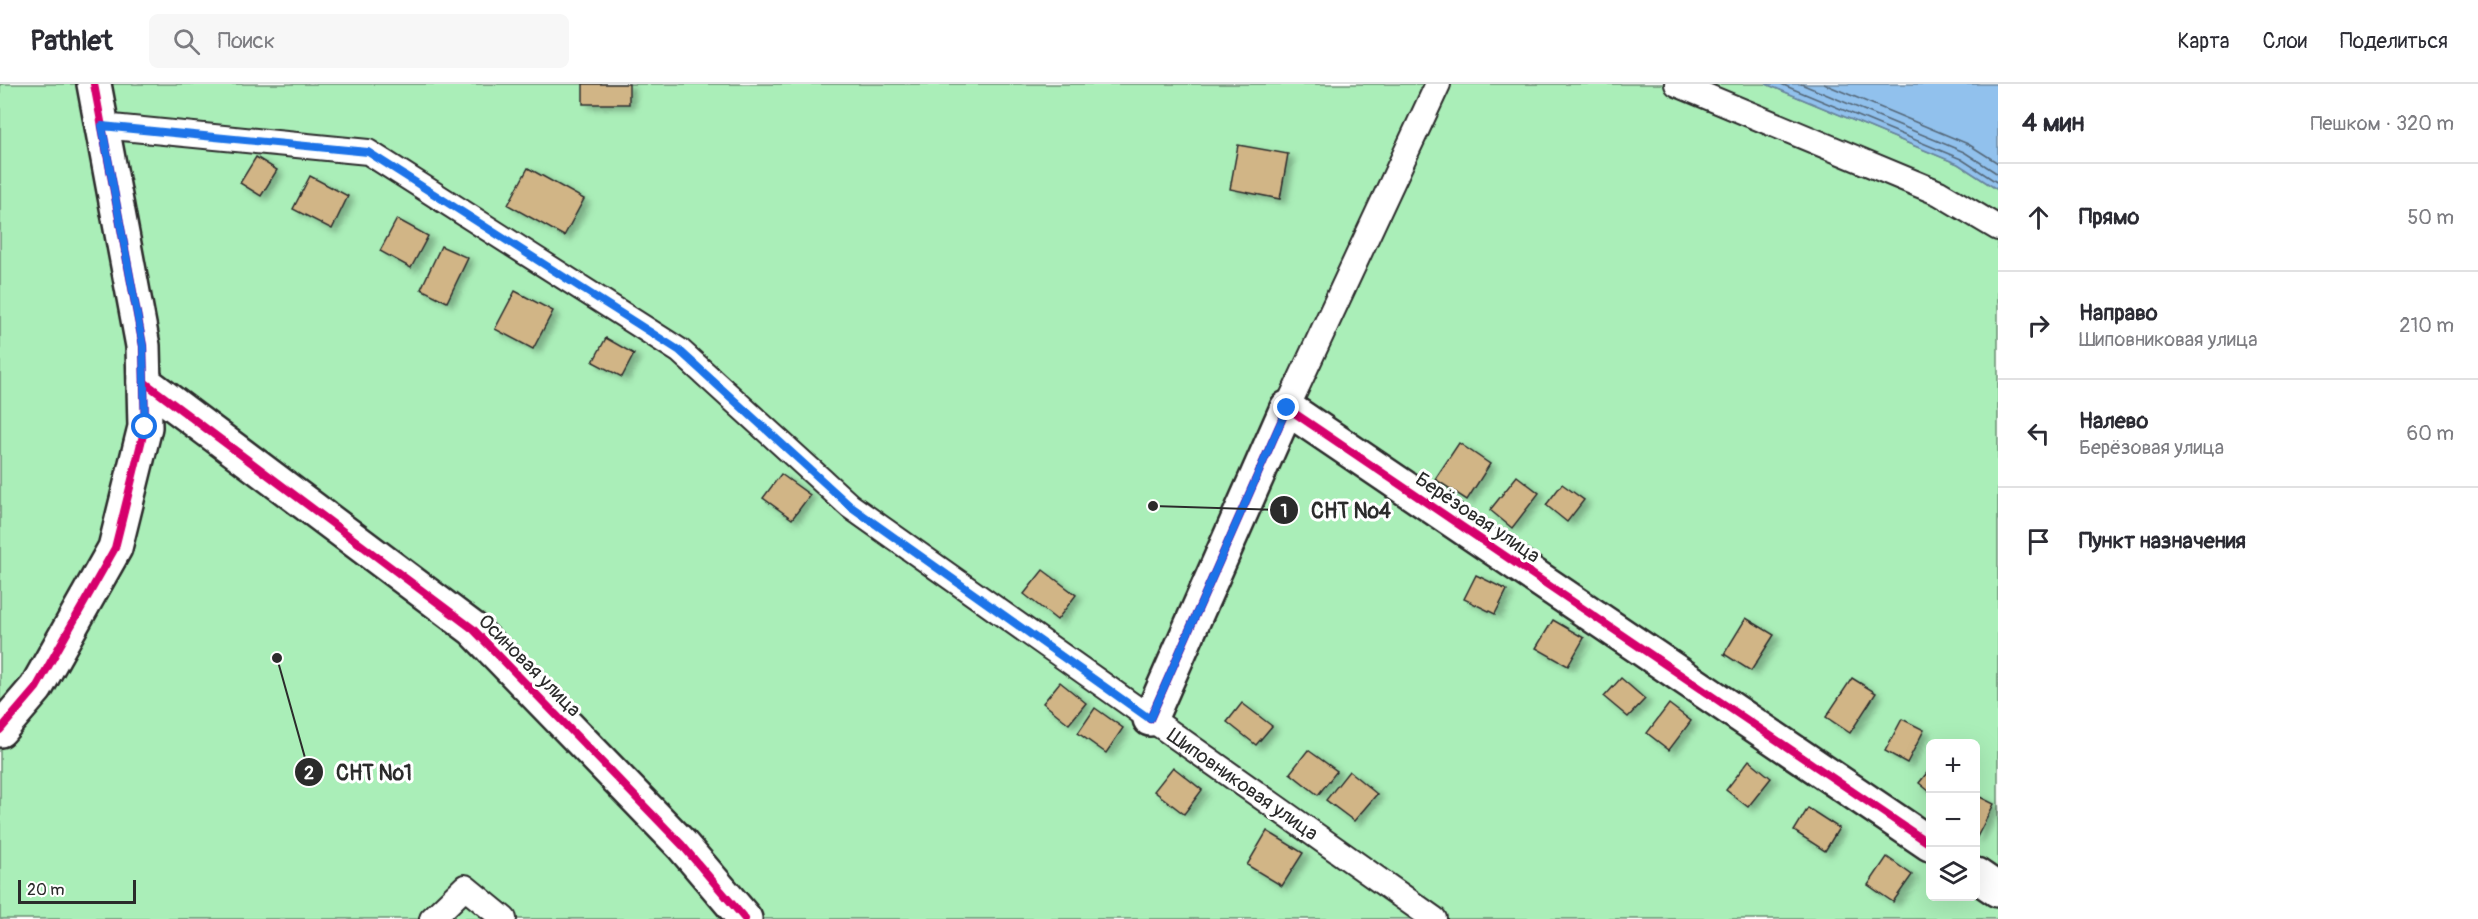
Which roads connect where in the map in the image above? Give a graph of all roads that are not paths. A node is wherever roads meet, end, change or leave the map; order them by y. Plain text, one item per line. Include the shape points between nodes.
1 (94, 84) edge
2 (1438, 84) edge
3 (1677, 84) edge
4 (102, 126) junction
5 (1998, 228) edge
6 (144, 382) junction
7 (1287, 408) junction
8 (1150, 719) junction
9 (0, 730) edge
10 (1926, 841) edge
11 (1980, 877) edge
12 (1998, 890) edge
13 (432, 919) edge
14 (504, 919) edge
15 (745, 919) edge
16 (1434, 919) edge

1 - 4 street
2 - 7 lane
3 - 5 lane via 1939,193
4 - 6 street via 143,346
4 - 8 lane, Шиповниковая улица via 368,152 680,351 850,506
6 - 9 street via 145,427 115,548 36,687
6 - 15 street, Осиновая улица via 472,629 682,845
7 - 8 street
7 - 10 street, Берёзовая улица
8 - 16 lane, Шиповниковая улица
11 - 12 street
13 - 14 lane via 465,887

